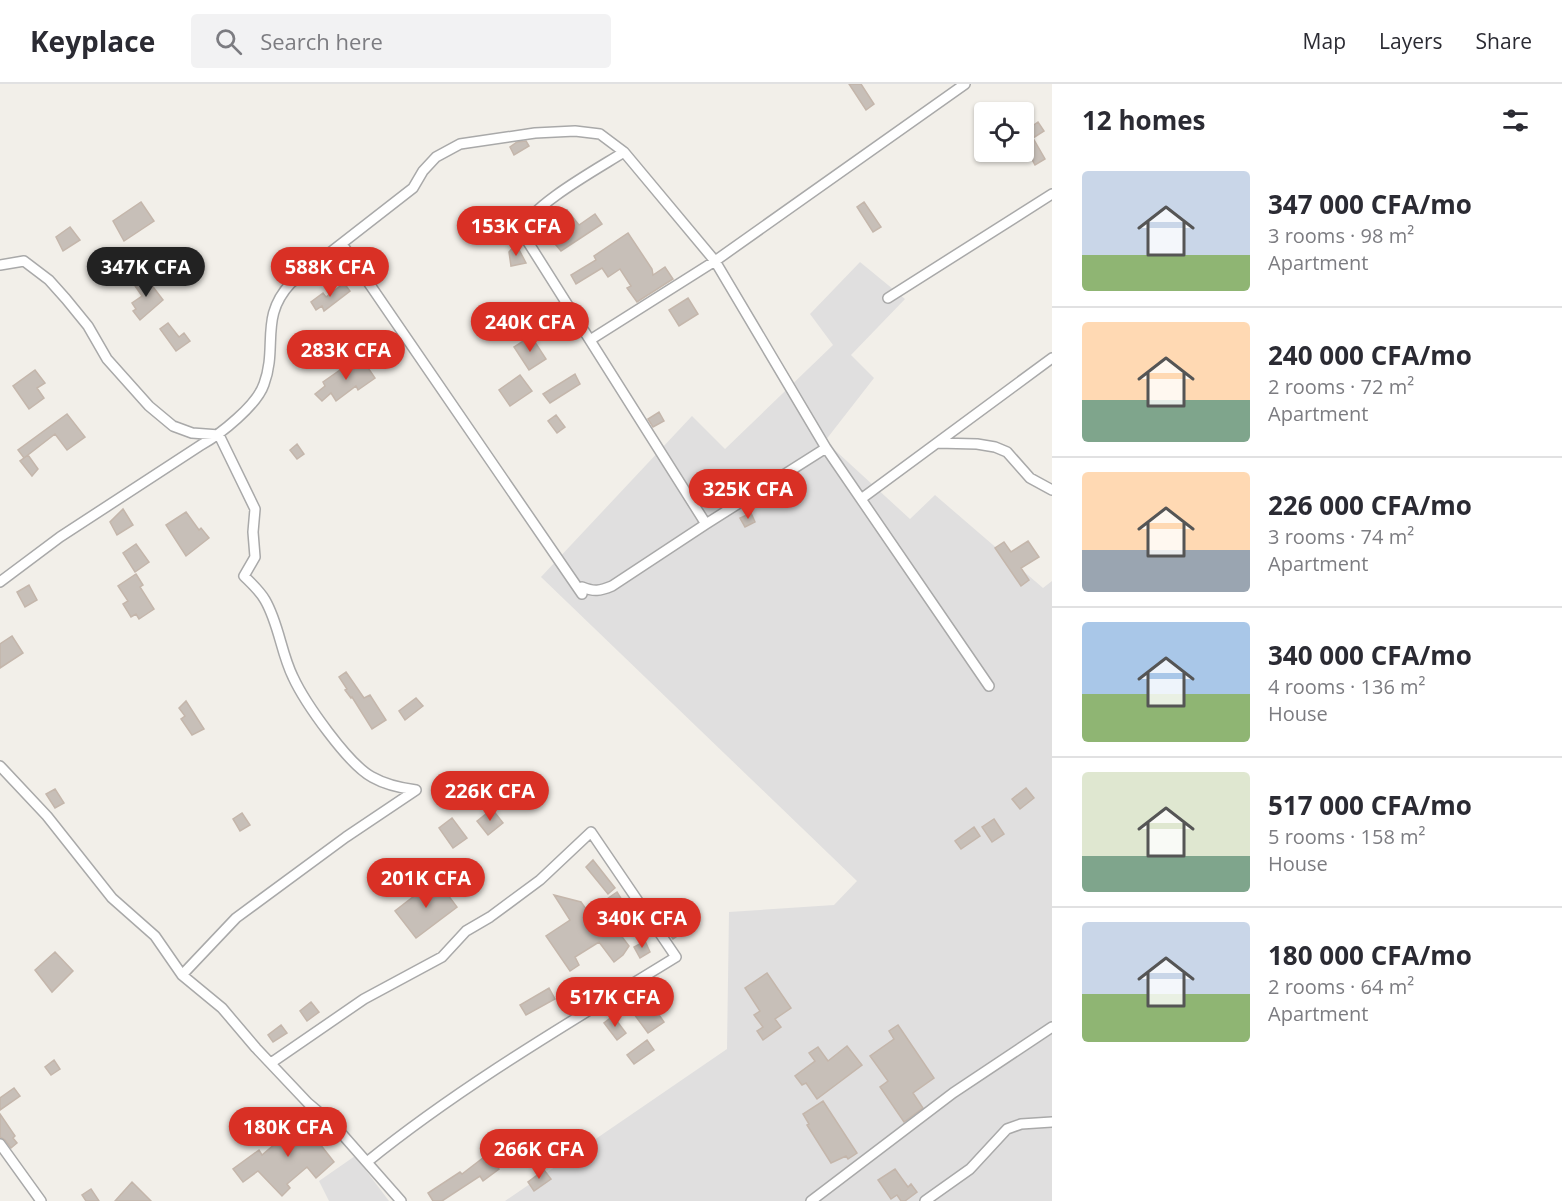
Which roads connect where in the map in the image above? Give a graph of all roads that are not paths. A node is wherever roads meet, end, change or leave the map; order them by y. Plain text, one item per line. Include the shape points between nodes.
1 (965, 84) edge
2 (624, 152) junction
3 (1052, 195) edge
4 (342, 244) junction
5 (715, 261) junction
6 (0, 265) edge
7 (888, 298) dead end
8 (590, 340) junction
9 (1052, 358) edge
10 (219, 435) junction
11 (937, 443) junction
12 (826, 448) junction
13 (1052, 490) edge
14 (861, 499) junction
15 (706, 524) junction
16 (0, 582) edge
17 (989, 686) dead end
18 (0, 766) edge
19 (182, 975) junction
20 (1052, 1027) edge
21 (271, 1063) junction
22 (1052, 1122) edge
23 (0, 1144) edge
24 (367, 1162) junction
25 (41, 1201) edge
26 (401, 1201) edge
27 (811, 1201) edge
28 (925, 1201) edge

1 - 5 street
2 - 4 street via 600,134 575,131 460,144 436,157 413,188
2 - 5 street
2 - 8 street via 543,205 521,231
3 - 7 street
4 - 10 street via 283,291 271,317 264,387
4 - 15 street via 582,594 582,587 601,591 612,586
5 - 8 street
5 - 12 street
6 - 10 street via 24,261 49,279 88,326 107,359 149,406 173,426 192,433
8 - 15 street
9 - 11 street
10 - 16 street via 60,537
10 - 19 street via 255,508 255,557 244,576 265,598 292,676 310,705 362,769 392,786 416,790 336,843 236,918
11 - 13 street via 995,447 1007,452 1030,478
11 - 14 street
12 - 14 street
12 - 15 street
14 - 17 street
18 - 19 street via 47,816 112,898 155,936
19 - 21 street via 222,1008
20 - 27 street via 953,1092
21 - 24 street
21 - 24 street via 364,999 442,957 466,931 540,880 591,832 676,957 444,1103
22 - 28 street via 1007,1129 970,1169
23 - 25 street
24 - 26 street

